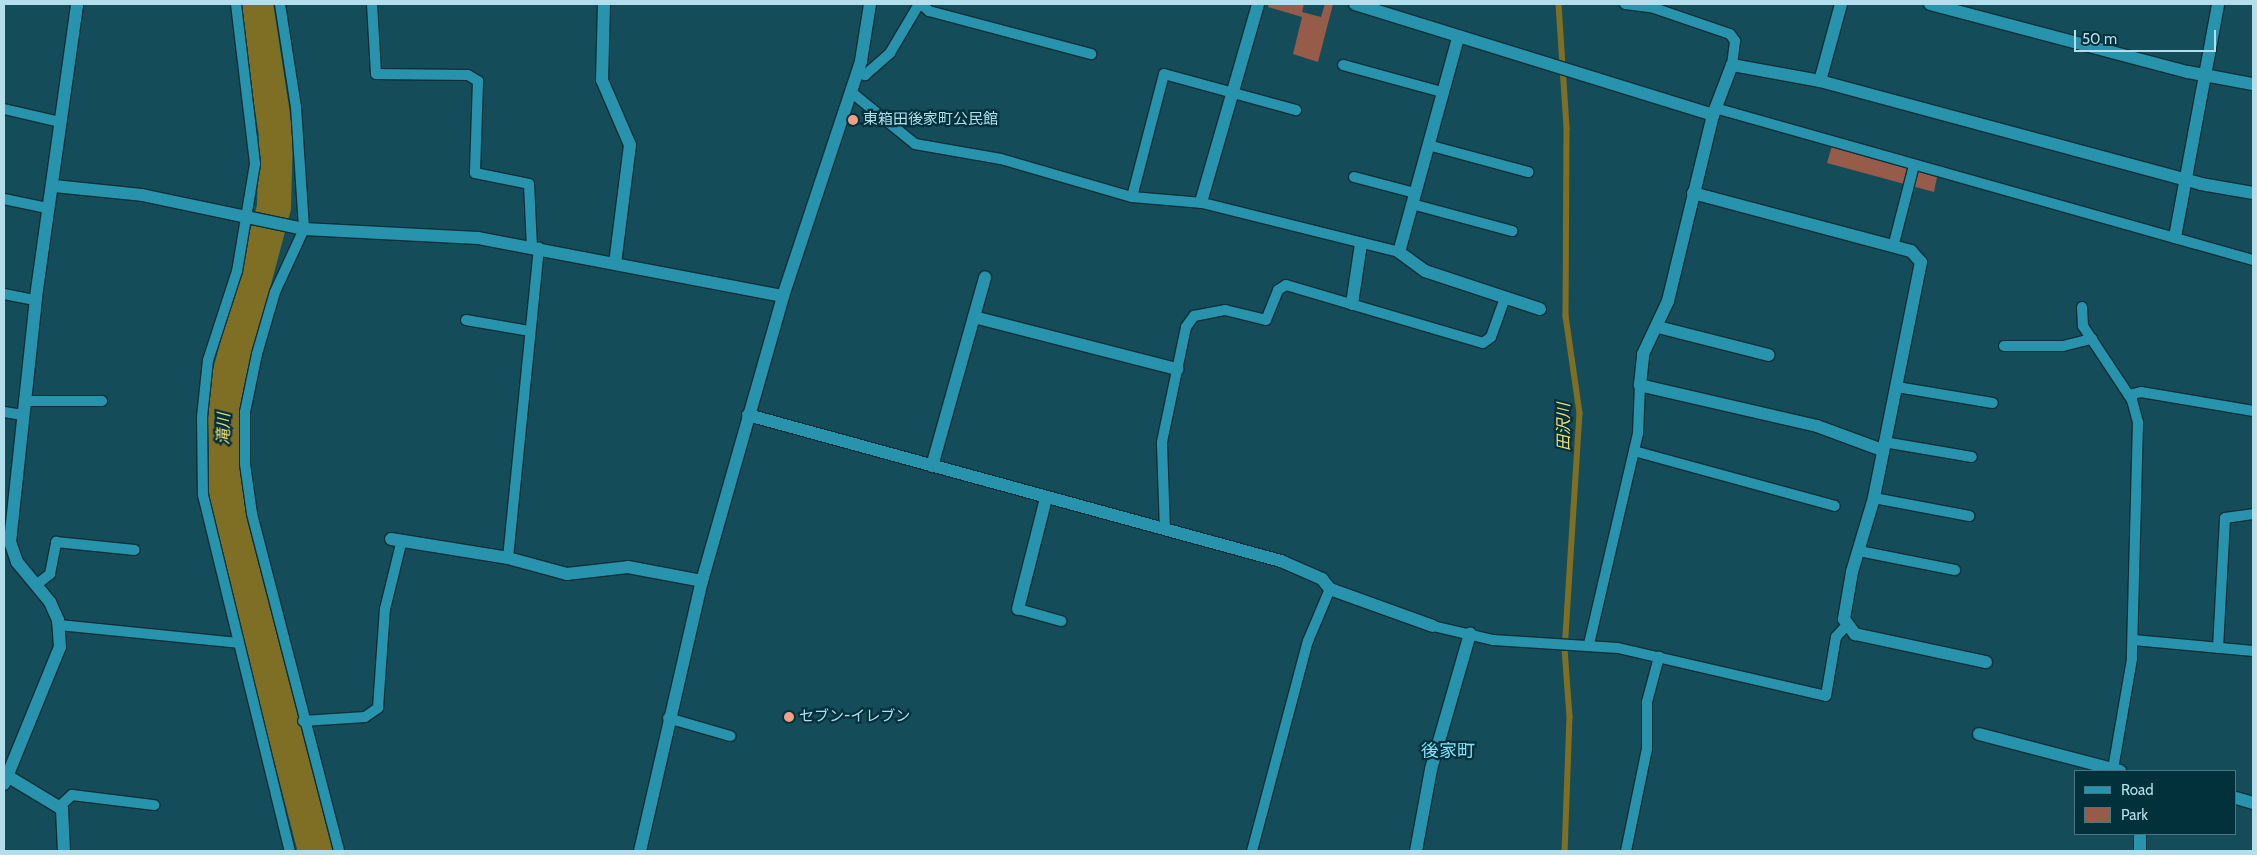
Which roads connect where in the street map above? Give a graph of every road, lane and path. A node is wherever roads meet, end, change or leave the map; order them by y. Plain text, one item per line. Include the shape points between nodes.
1 (76, 4) edge
2 (236, 4) edge
3 (280, 4) edge
4 (372, 4) edge
5 (604, 4) edge
6 (870, 4) edge
7 (920, 4) edge
8 (1258, 4) edge
9 (1355, 4) edge
10 (1625, 4) edge
11 (1841, 4) edge
12 (1930, 4) edge
13 (2218, 4) edge
14 (1458, 38) junction
15 (1090, 54) dead end
16 (1343, 65) dead end
17 (1732, 65) junction
18 (857, 72) junction
19 (2204, 76) junction
20 (1820, 81) junction
21 (2253, 84) edge
22 (851, 92) junction
23 (1233, 92) junction
24 (1442, 92) junction
25 (4, 109) edge
26 (1296, 110) dead end
27 (1714, 111) junction
28 (60, 122) junction
29 (1428, 145) junction
30 (1914, 165) junction
31 (1528, 172) dead end
32 (1354, 177) dead end
33 (2187, 180) junction
34 (54, 186) junction
35 (1694, 193) junction
36 (2253, 193) edge
37 (1132, 197) junction
38 (4, 198) edge
39 (1414, 199) junction
40 (1201, 202) junction
41 (47, 208) junction
42 (251, 220) junction
43 (299, 228) junction
44 (1512, 231) dead end
45 (2175, 237) junction
46 (1361, 244) junction
47 (535, 247) junction
48 (1893, 247) junction
49 (1400, 252) junction
50 (2253, 260) edge
51 (615, 263) junction
52 (985, 277) dead end
53 (4, 294) edge
54 (783, 296) junction
55 (1505, 298) junction
56 (36, 300) junction
57 (1352, 304) junction
58 (2082, 307) dead end
59 (1540, 309) dead end
60 (974, 317) junction
61 (466, 320) dead end
62 (1658, 328) junction
63 (530, 331) junction
64 (2092, 339) junction
65 (2004, 346) dead end
66 (1769, 355) dead end
67 (1177, 369) junction
68 (1640, 385) junction
69 (1897, 387) junction
70 (2129, 395) junction
71 (102, 400) dead end
72 (24, 401) junction
73 (1993, 403) dead end
74 (2253, 411) edge
75 (4, 412) edge
76 (23, 415) junction
77 (748, 415) junction
78 (1883, 446) junction
79 (1634, 451) junction
80 (1972, 457) dead end
81 (932, 466) junction
82 (1046, 498) junction
83 (1874, 498) junction
84 (1836, 506) dead end
85 (2253, 514) edge
86 (1969, 516) dead end
87 (1165, 530) junction
88 (397, 540) joint
89 (135, 550) dead end
90 (1859, 551) junction
91 (508, 558) junction
92 (1955, 570) dead end
93 (702, 581) junction
94 (36, 585) junction
95 (1330, 589) junction
96 (1018, 609) joint
97 (1061, 621) dead end
98 (59, 625) junction
99 (1433, 626) joint
100 (1846, 626) junction
101 (1470, 634) junction
102 (2133, 640) junction
103 (238, 644) junction
104 (1589, 644) junction
105 (2218, 648) junction
106 (2253, 652) edge
107 (1659, 657) junction
108 (1986, 662) dead end
109 (668, 718) junction
110 (303, 721) junction
111 (1979, 734) dead end
112 (730, 736) dead end
113 (2116, 770) edge
114 (5, 779) edge
115 (2237, 798) edge
116 (2253, 803) edge
117 (154, 805) dead end
118 (59, 807) junction
119 (2140, 835) edge
120 (64, 851) edge
121 (290, 851) edge
122 (339, 851) edge
123 (640, 851) edge
124 (1252, 851) edge
125 (1416, 851) edge
126 (1626, 851) edge
127 (2140, 851) edge

1 - 28 street
2 - 42 lane via 255,146
3 - 43 lane via 296,107
4 - 47 lane via 376,74 468,75 478,81 475,173 529,184
5 - 51 street via 602,80 630,145
6 - 18 street
7 - 15 lane via 929,11
7 - 18 lane via 890,53 865,75
8 - 23 street
9 - 14 street
10 - 17 lane via 1651,7 1730,34 1735,41
11 - 20 street
12 - 19 street
13 - 19 street
14 - 24 street
14 - 27 street
16 - 24 lane
17 - 20 street
17 - 27 street
18 - 22 street
19 - 21 street
19 - 33 street
20 - 33 street
22 - 37 lane via 908,142 1001,160
22 - 54 street
23 - 26 lane
23 - 37 lane via 1164,74
23 - 40 street
24 - 29 street
25 - 28 lane
27 - 30 lane
27 - 35 street
28 - 34 street
29 - 31 lane
29 - 39 street
30 - 45 lane
30 - 48 lane
32 - 39 lane
33 - 36 street
33 - 45 street
34 - 41 street
34 - 42 street via 142,195
35 - 48 street
35 - 62 street
37 - 40 lane
38 - 41 lane
39 - 44 lane
39 - 49 street
40 - 46 lane
41 - 56 street
42 - 43 street
42 - 103 lane via 208,360 202,417 203,495
43 - 47 street via 478,238
43 - 110 lane via 275,292 257,354 245,412 245,455 252,514
45 - 50 lane
46 - 49 lane
46 - 57 street
47 - 51 street
47 - 63 lane
48 - 69 street via 1918,256 1922,267
49 - 55 street via 1425,272
51 - 54 street
52 - 60 street
53 - 56 lane
54 - 77 street
55 - 57 lane via 1491,336 1483,343
55 - 59 street
56 - 72 street
57 - 67 lane via 1286,285 1278,290 1266,320 1225,310 1194,316 1186,327
58 - 64 lane via 2080,317
60 - 67 street
60 - 81 street
61 - 63 lane
62 - 66 street
62 - 68 street via 1642,354
63 - 91 lane
64 - 65 lane via 2063,346
64 - 70 lane
67 - 87 lane via 1161,457
68 - 78 street via 1817,426
68 - 79 lane
69 - 73 lane
69 - 78 street
70 - 74 lane via 2141,392
70 - 102 lane via 2138,422
71 - 72 lane
72 - 76 street
75 - 76 lane
76 - 94 street via 10,542 17,562
77 - 81 street
77 - 93 street
78 - 80 lane
78 - 83 street
79 - 84 lane
79 - 104 lane
81 - 82 street
82 - 87 street
82 - 96 street
83 - 86 lane
83 - 90 street
85 - 105 lane via 2225,518
87 - 95 street via 1281,561 1322,579
88 - 91 street
88 - 110 lane via 385,609 378,708 365,718
89 - 94 lane via 56,542 50,574
90 - 92 lane
90 - 100 street via 1844,614
91 - 93 street via 567,574 628,567
93 - 109 street
94 - 98 street via 50,602
95 - 99 street
95 - 124 lane via 1305,649
96 - 97 lane
98 - 103 lane
98 - 114 street via 58,659
99 - 101 lane
100 - 107 lane via 1836,637 1826,696
100 - 108 street via 1855,634
101 - 104 lane
101 - 125 street via 1431,769
102 - 105 lane
102 - 113 lane
103 - 121 lane
104 - 107 lane
105 - 106 lane
107 - 126 lane via 1647,702 1647,749
109 - 112 lane
109 - 123 street
110 - 122 lane
111 - 113 street
114 - 118 street
115 - 116 street
117 - 118 lane via 72,795
118 - 120 street via 64,813
119 - 127 street

